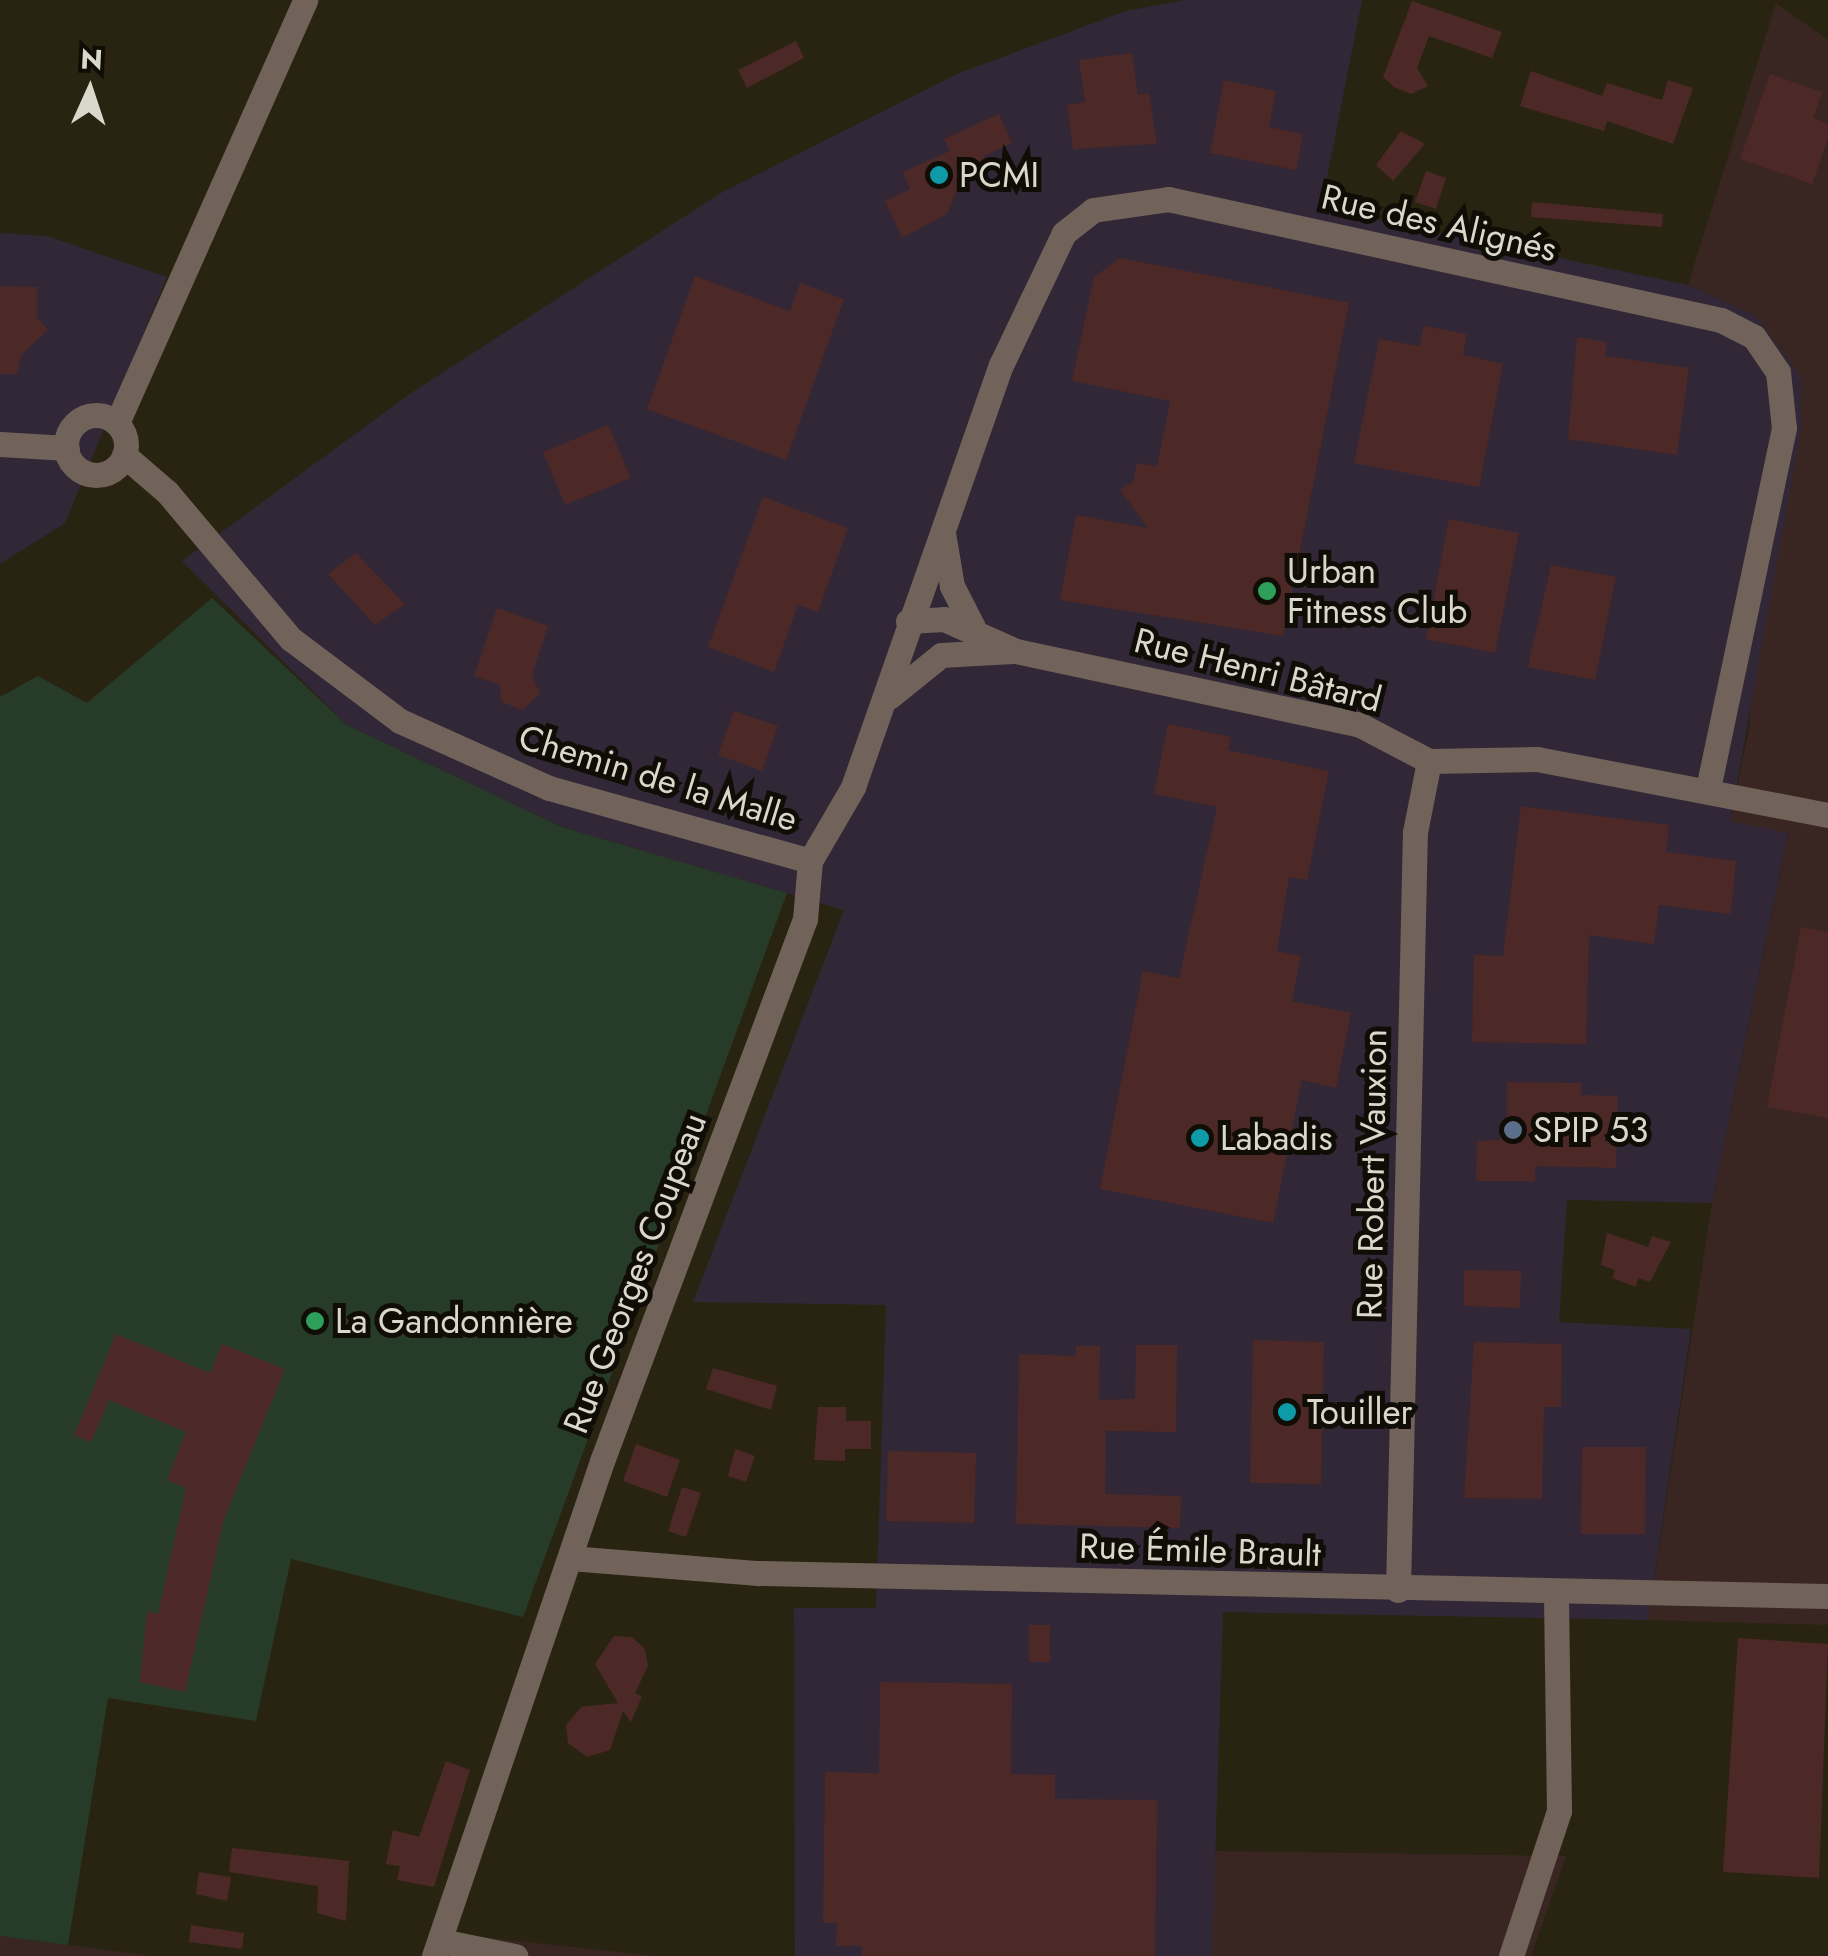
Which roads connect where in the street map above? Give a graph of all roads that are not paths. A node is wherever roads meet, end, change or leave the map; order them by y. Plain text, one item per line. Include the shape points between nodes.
1 (305, 0) edge
2 (117, 423) junction
3 (0, 444) edge
4 (67, 448) junction
5 (124, 455) junction
6 (943, 533) junction
7 (952, 586) junction
8 (944, 618) junction
9 (908, 622) junction
10 (973, 628) junction
11 (1016, 651) junction
12 (922, 663) junction
13 (885, 700) junction
14 (1429, 761) junction
15 (1708, 790) junction
16 (1828, 815) edge
17 (810, 861) junction
18 (570, 1558) junction
19 (1398, 1590) junction
20 (1556, 1592) junction
21 (1828, 1596) edge
22 (438, 1949) edge
23 (515, 1956) edge
24 (1511, 1956) edge

1 - 2 street
2 - 4 street via 83,418
2 - 5 street
3 - 4 street
4 - 5 street via 75,466 94,474 113,470
5 - 17 street, Chemin de la Malle via 167,492 291,639 400,721 549,788
6 - 7 street
6 - 9 street, Rue des Alignés
6 - 15 street, Rue des Alignés via 1042,267 1064,233 1093,210 1128,200 1168,199 1722,320 1754,337 1772,360 1784,428
7 - 8 street
7 - 10 street
8 - 9 street, Rue Henri Bâtard
8 - 10 street, Rue Henri Bâtard
8 - 12 street
9 - 13 street, Rue Georges Coupeau
10 - 11 street, Rue Henri Bâtard
11 - 12 street via 958,652
11 - 14 street, Rue Henri Bâtard via 1360,724
12 - 13 street
13 - 17 street, Rue Georges Coupeau via 853,787
14 - 15 street via 1494,754
14 - 19 street, Rue Robert Vauxion via 1415,832
15 - 16 street
17 - 18 street, Rue Georges Coupeau via 805,919
18 - 19 street, Rue Émile Brault via 671,1570
18 - 22 street, Rue Georges Coupeau
19 - 20 street, Rue Émile Brault
20 - 21 street, Rue Émile Brault
20 - 24 street via 1559,1811
22 - 23 street

